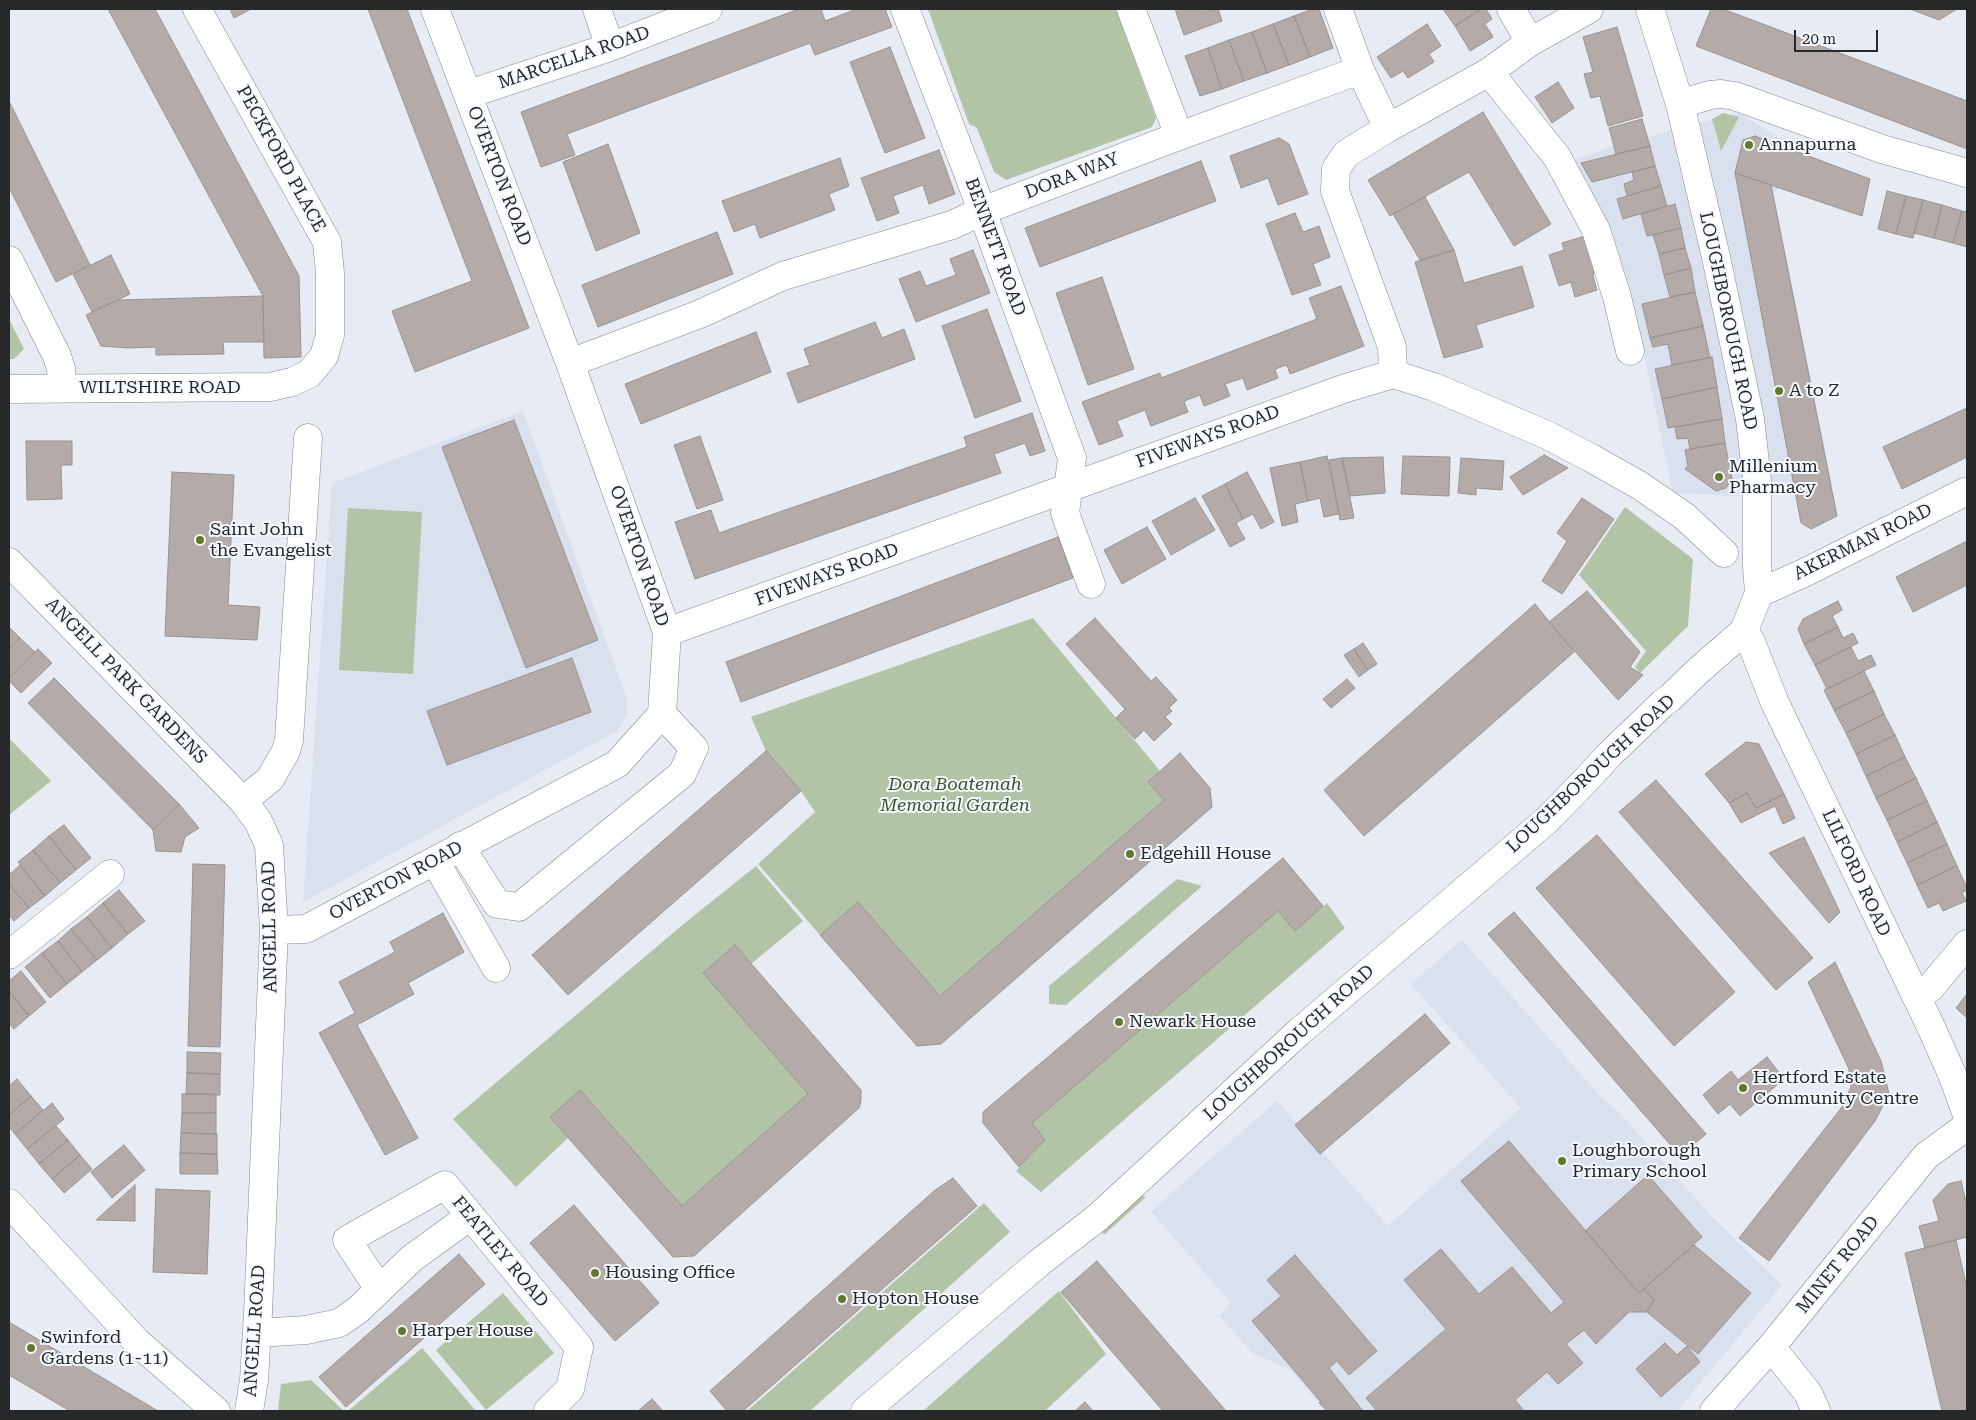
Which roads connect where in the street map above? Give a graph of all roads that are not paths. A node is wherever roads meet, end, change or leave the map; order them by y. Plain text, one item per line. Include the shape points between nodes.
1 (197, 9) edge
2 (435, 9) edge
3 (598, 9) edge
4 (708, 9) edge
5 (905, 9) edge
6 (1131, 9) edge
7 (1338, 9) edge
8 (1511, 9) edge
9 (1588, 9) edge
10 (1650, 9) edge
11 (1530, 42) junction
12 (610, 46) junction
13 (1360, 70) junction
14 (1490, 72) junction
15 (469, 94) junction
16 (1680, 104) junction
17 (1388, 128) junction
18 (1178, 136) junction
19 (1967, 173) edge
20 (982, 211) junction
21 (9, 260) edge
22 (1630, 351) dead end
23 (570, 363) junction
24 (310, 374) joint
25 (1393, 374) junction
26 (62, 388) junction
27 (9, 389) edge
28 (308, 438) dead end
29 (1069, 487) junction
30 (1967, 491) edge
31 (1724, 553) dead end
32 (9, 562) edge
33 (1091, 584) dead end
34 (1759, 593) junction
35 (1744, 631) junction
36 (667, 632) junction
37 (662, 714) junction
38 (243, 801) junction
39 (460, 846) junction
40 (435, 861) junction
41 (110, 874) dead end
42 (274, 930) junction
43 (1967, 944) edge
44 (9, 956) edge
45 (496, 968) dead end
46 (1916, 996) junction
47 (1967, 1115) edge
48 (1967, 1126) edge
49 (9, 1203) edge
50 (470, 1216) junction
51 (379, 1289) junction
52 (256, 1333) junction
53 (1771, 1347) junction
54 (216, 1411) edge
55 (249, 1411) edge
56 (548, 1411) edge
57 (865, 1411) edge
58 (1714, 1411) edge
59 (1816, 1411) edge

1 - 24 street, PECKFORD PLACE via 327,242 330,335 324,356
2 - 15 street, OVERTON ROAD
3 - 12 street
4 - 12 street, MARCELLA ROAD
5 - 20 street, BENNETT ROAD
6 - 18 street
7 - 13 street
8 - 11 street
9 - 11 street
10 - 16 street, LOUGHBOROUGH ROAD
11 - 14 street
12 - 15 street, MARCELLA ROAD
13 - 17 street
13 - 18 street, DORA WAY
14 - 17 street
14 - 22 street via 1557,156 1596,230
15 - 23 street, OVERTON ROAD
16 - 19 street via 1710,95 1735,96 1882,149
16 - 34 street, LOUGHBOROUGH ROAD via 1748,412 1757,480
17 - 25 street via 1346,154 1336,169 1335,191 1392,346
18 - 20 street, DORA WAY
20 - 23 street, DORA WAY via 952,224 783,276 700,314
20 - 29 street, BENNETT ROAD via 1072,458
21 - 26 street via 57,356
23 - 36 street, OVERTON ROAD
24 - 26 street, WILTSHIRE ROAD via 270,387
25 - 29 street, FIVEWAYS ROAD
25 - 31 street via 1434,387 1538,431 1591,458 1684,516
26 - 27 street, WILTSHIRE ROAD
28 - 38 street via 289,740 270,779
29 - 33 street, BENNETT ROAD via 1065,512
29 - 36 street, FIVEWAYS ROAD
30 - 34 street, AKERMAN ROAD
32 - 38 street, ANGELL PARK GARDENS
34 - 35 street, LOUGHBOROUGH ROAD
35 - 46 street, LILFORD ROAD via 1775,703
35 - 57 street, LOUGHBOROUGH ROAD via 1663,703 1543,823 1299,1032 1097,1218 1045,1258
36 - 37 street, OVERTON ROAD
37 - 39 street, OVERTON ROAD via 616,764
37 - 39 street via 694,748 682,774 519,907 497,904
38 - 42 street, ANGELL ROAD via 269,844
39 - 40 street, OVERTON ROAD
40 - 42 street, OVERTON ROAD via 306,929
40 - 45 street
41 - 44 street
42 - 52 street, ANGELL ROAD
43 - 46 street via 1930,988
46 - 47 street, LILFORD ROAD
48 - 53 street, MINET ROAD via 1926,1156
49 - 54 street via 137,1342
50 - 51 street via 411,1259
50 - 51 street, FEATLEY ROAD via 445,1185 348,1240
50 - 56 street, FEATLEY ROAD via 578,1347 570,1389
51 - 52 street via 339,1323 306,1330
52 - 55 street, ANGELL ROAD
53 - 58 street, MINET ROAD
53 - 59 street via 1808,1393

